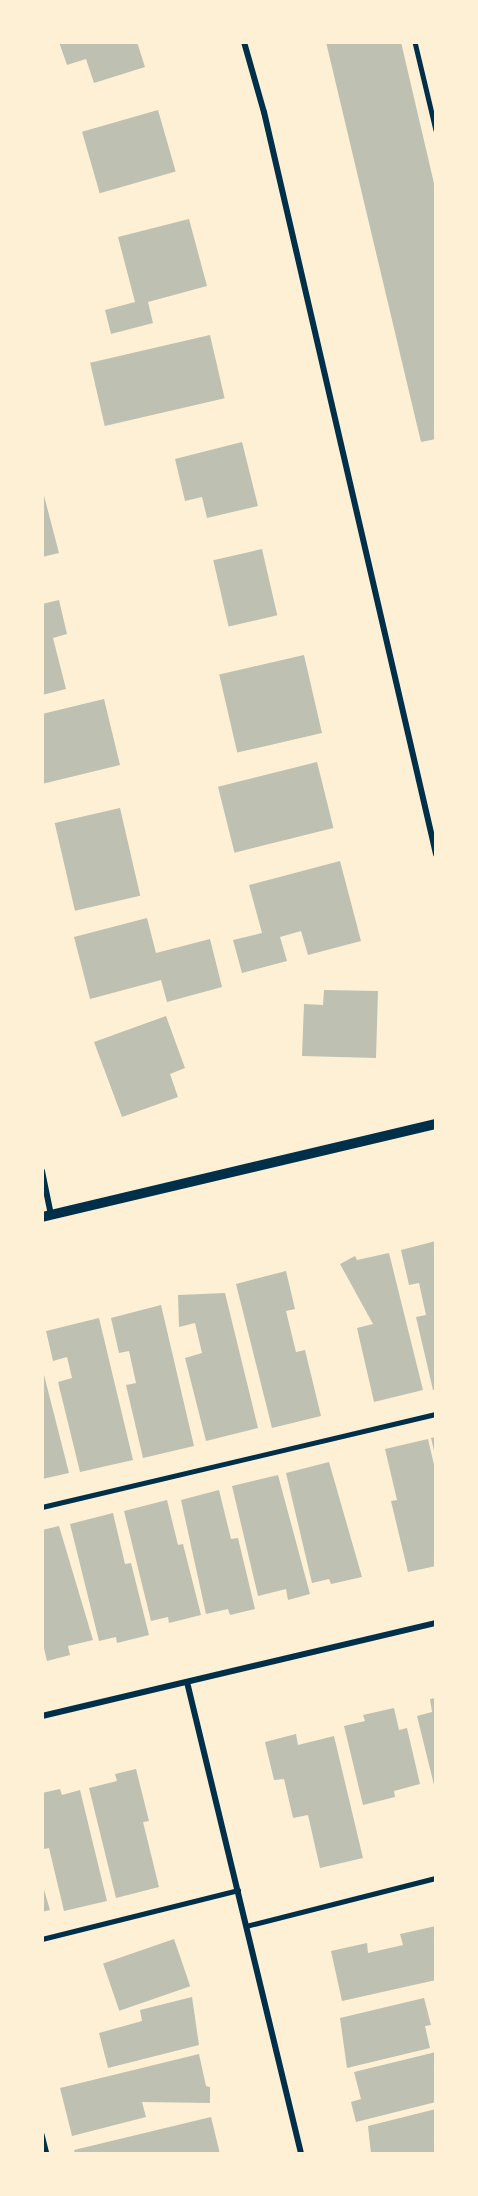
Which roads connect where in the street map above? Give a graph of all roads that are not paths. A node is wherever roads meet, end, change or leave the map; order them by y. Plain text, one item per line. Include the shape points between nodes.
1 (244, 42) edge
2 (415, 42) edge
3 (436, 130) edge
4 (436, 854) edge
5 (436, 1124) edge
6 (42, 1171) edge
7 (46, 1216) edge
8 (436, 1413) edge
9 (42, 1507) edge
10 (436, 1623) edge
11 (187, 1682) junction
12 (42, 1716) edge
13 (436, 1878) edge
14 (238, 1890) junction
15 (246, 1926) junction
16 (42, 1939) edge
17 (42, 2134) edge
18 (47, 2154) edge
19 (301, 2154) edge

1 - 4 street via 264,111
2 - 3 lane
5 - 7 street
6 - 7 street
8 - 9 lane
10 - 11 street
11 - 12 street
11 - 14 street
13 - 15 lane
14 - 15 street
14 - 16 lane
15 - 19 street
17 - 18 lane

